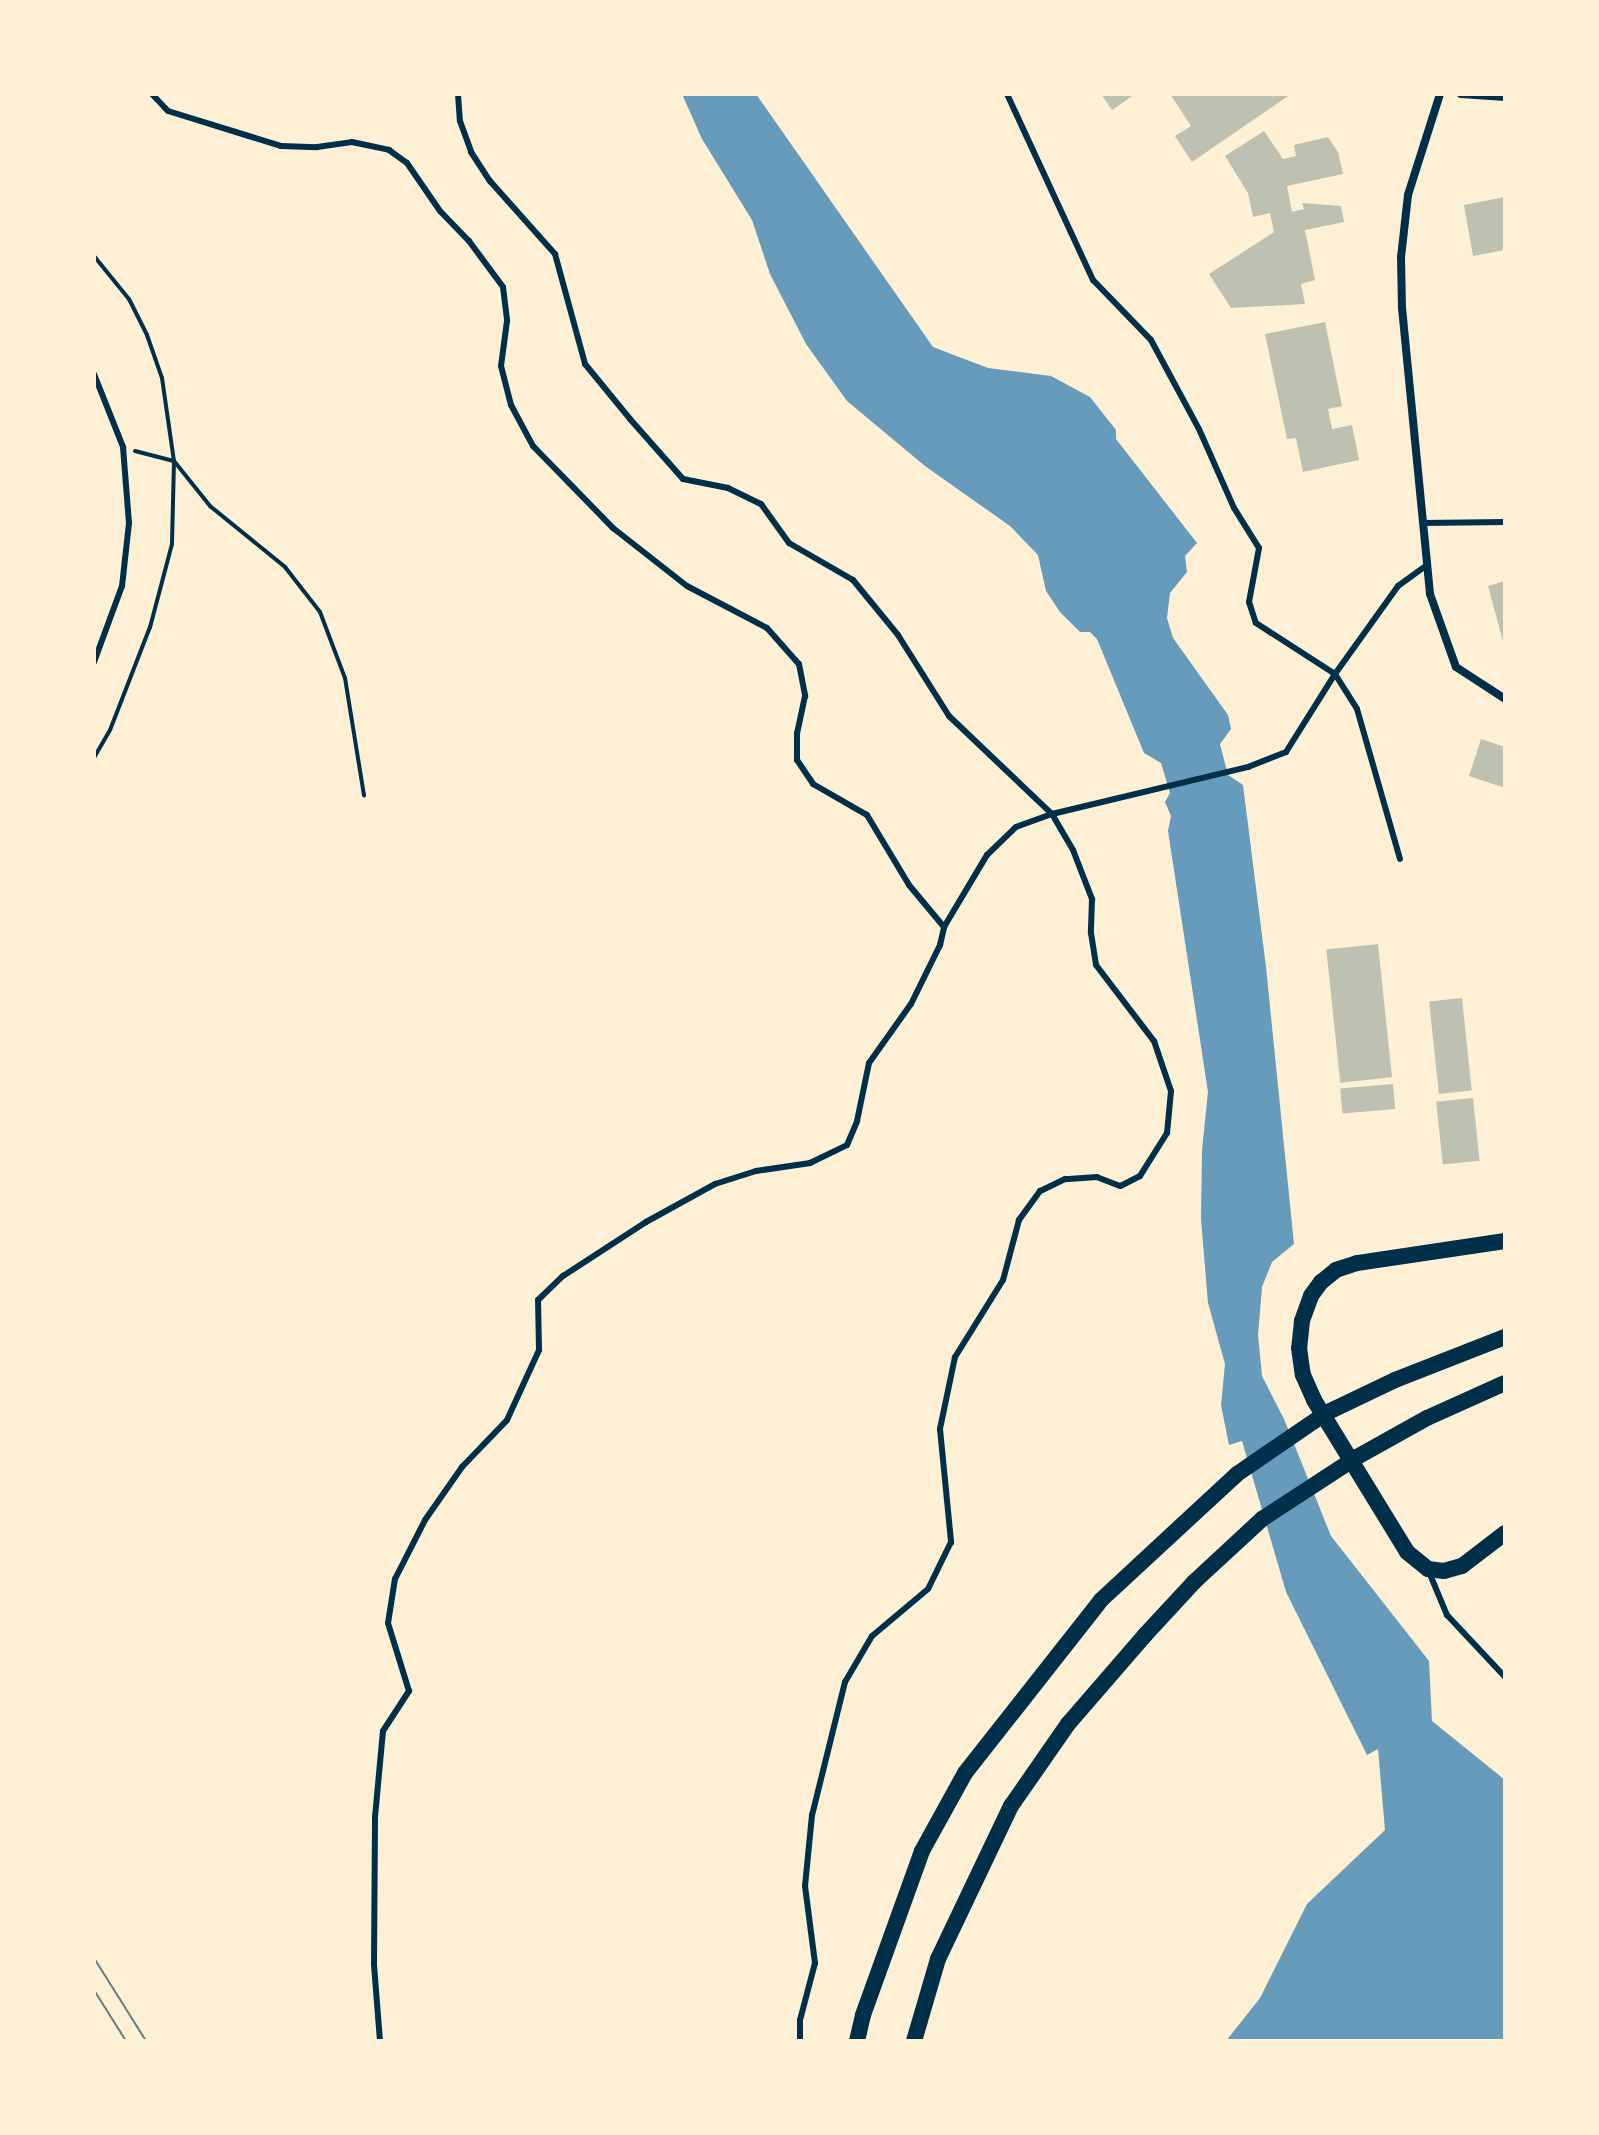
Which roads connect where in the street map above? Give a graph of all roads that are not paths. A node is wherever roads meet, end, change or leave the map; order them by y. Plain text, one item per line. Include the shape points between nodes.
1 (152, 94) edge
2 (458, 94) edge
3 (1007, 94) edge
4 (1440, 94) edge
5 (1461, 94) edge
6 (1505, 97) edge
7 (94, 374) edge
8 (1505, 522) edge
9 (1423, 523) junction
10 (1427, 565) junction
11 (94, 662) edge
12 (1335, 674) junction
13 (1505, 699) edge
14 (1052, 814) junction
15 (1400, 859) dead end
16 (944, 927) junction
17 (1505, 1241) edge
18 (1505, 1337) edge
19 (1505, 1383) edge
20 (1505, 1533) edge
21 (1428, 1569) junction
22 (1505, 1677) edge
23 (380, 2041) edge
24 (800, 2041) edge
25 (857, 2041) edge
26 (914, 2041) edge

1 - 16 lane via 168,111 281,146 352,142 389,150 407,163 503,287 507,321 501,366 511,405 533,446 613,528 687,586 767,628 799,664 805,696 797,760 813,784 867,815 909,885
2 - 14 lane via 471,152 555,254 585,364 630,419 683,479 728,488 761,504 789,543 853,580 898,635 949,716
3 - 12 lane via 1093,280 1151,340 1259,548 1249,602 1256,623
4 - 9 street via 1408,195 1401,257
5 - 6 street
7 - 11 lane via 123,447 129,523 122,586
8 - 9 lane
9 - 10 street
10 - 12 lane via 1398,586
10 - 13 street via 1430,594 1456,667
12 - 14 lane via 1286,752 1248,767
12 - 15 lane via 1357,709
14 - 16 lane via 1016,827 987,855
14 - 24 lane via 1092,899 1096,965 1154,1041 1171,1091 1167,1133 1140,1176 1120,1186 1097,1177 1065,1179 1040,1191 1019,1220 1003,1280 955,1357 940,1429 951,1542 928,1589 872,1636 845,1682 812,1815 805,1886 815,1963
16 - 23 lane via 911,1004 869,1063 847,1145 810,1163 715,1184 563,1276 538,1300 539,1350 507,1420 462,1467 425,1520 395,1579 388,1623 409,1691 383,1731 375,1817 374,1964
17 - 21 main road via 1336,1270 1311,1296 1302,1321 1303,1375 1314,1400 1407,1552
18 - 25 main road via 1326,1413 1237,1474 1101,1600 965,1773 908,1885
19 - 26 main road via 1357,1457 1262,1519 1145,1635 1068,1724 1011,1806 938,1959
20 - 21 main road via 1462,1566
21 - 22 lane via 1447,1615

